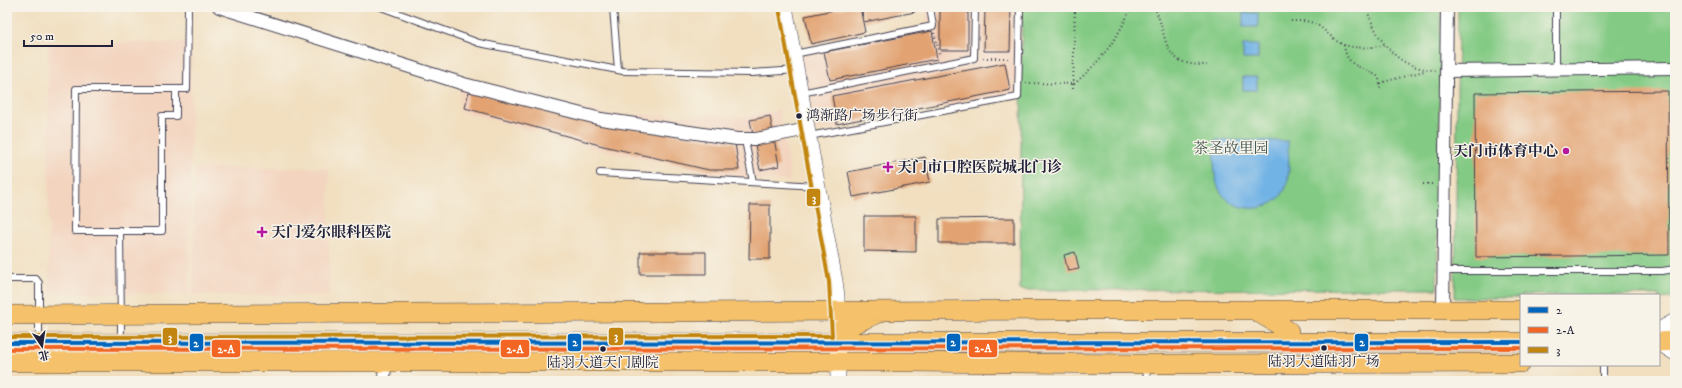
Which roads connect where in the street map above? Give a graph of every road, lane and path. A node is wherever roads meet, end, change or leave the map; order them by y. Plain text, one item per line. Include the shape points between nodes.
1 (188, 7) edge
2 (218, 7) edge
3 (382, 7) edge
4 (612, 7) edge
5 (785, 7) edge
6 (930, 7) edge
7 (975, 7) edge
8 (1020, 7) edge
9 (1075, 7) edge
10 (1131, 7) edge
11 (1154, 7) edge
12 (1366, 7) edge
13 (1447, 7) edge
14 (1556, 7) edge
15 (1291, 21) dead end
16 (933, 26) junction
17 (1344, 45) junction
18 (1386, 45) junction
19 (794, 54) junction
20 (974, 58) junction
21 (1019, 58) junction
22 (941, 64) junction
23 (1207, 65) dead end
24 (1675, 68) edge
25 (1556, 69) junction
26 (618, 70) junction
27 (797, 70) junction
28 (1425, 70) junction
29 (1446, 71) junction
30 (1019, 83) junction
31 (1380, 83) junction
32 (1074, 84) junction
33 (1380, 88) dead end
34 (176, 89) junction
35 (1073, 89) dead end
36 (801, 93) junction
37 (808, 133) junction
38 (745, 140) junction
39 (600, 173) dead end
40 (754, 182) junction
41 (818, 186) junction
42 (120, 230) junction
43 (1675, 269) edge
44 (1444, 271) junction
45 (7, 279) edge
46 (1443, 309) junction
47 (838, 310) junction
48 (886, 310) junction
49 (1253, 310) junction
50 (1520, 310) edge
51 (7, 315) edge
52 (1675, 321) edge
53 (39, 323) junction
54 (120, 323) junction
55 (1660, 329) edge
56 (1660, 330) edge
57 (1289, 331) junction
58 (1520, 331) edge
59 (1675, 331) edge
60 (7, 332) edge
61 (838, 336) junction
62 (1675, 341) edge
63 (1520, 342) edge
64 (1660, 342) edge
65 (7, 343) edge
66 (1421, 343) junction
67 (1660, 343) edge
68 (1675, 353) edge
69 (7, 362) edge
70 (385, 362) junction
71 (838, 362) junction
72 (905, 362) junction
73 (1520, 363) edge
74 (1358, 364) junction
75 (1603, 366) edge
76 (1146, 372) edge
77 (384, 381) edge
78 (838, 381) edge
79 (1603, 381) edge

1 - 34 lane via 187,89
2 - 38 street via 464,84 594,117
3 - 26 lane via 479,43
4 - 26 lane
5 - 19 street
6 - 16 lane
7 - 20 lane
8 - 21 lane
9 - 32 path
10 - 32 path via 1113,42
11 - 23 path via 1164,41 1172,55 1184,63
12 - 18 path
13 - 29 street
14 - 25 lane
15 - 17 path via 1317,25 1330,38
16 - 19 lane
16 - 22 path
17 - 18 path via 1360,48
17 - 31 path via 1349,60 1377,76
18 - 28 path via 1404,62
19 - 27 street
20 - 21 path
20 - 22 lane
21 - 30 lane
22 - 36 lane
24 - 25 street
25 - 29 street
26 - 27 lane via 752,73
27 - 36 street
28 - 29 path
28 - 31 path
29 - 44 street
30 - 32 path
30 - 37 lane via 1018,96
31 - 33 path
32 - 35 path
34 - 42 lane via 176,116 162,116 162,231
34 - 42 lane via 76,89 76,231
36 - 37 street
37 - 38 street
37 - 41 street
38 - 40 lane
39 - 40 lane
40 - 41 lane
41 - 47 street
42 - 54 lane
43 - 44 lane
44 - 46 street
45 - 53 lane via 36,279 40,289
46 - 49 main road
46 - 50 main road
47 - 48 main road
47 - 54 main road
47 - 61 street
48 - 49 main road
48 - 61 main road
49 - 57 main road
51 - 53 main road
52 - 55 street
53 - 54 main road
53 - 60 main road
54 - 61 main road
56 - 59 main road
57 - 58 main road
57 - 61 main road
61 - 65 main road
61 - 66 main road
61 - 71 street
61 - 72 main road
62 - 64 main road
63 - 66 main road
66 - 74 main road
67 - 68 street
69 - 70 main road
70 - 71 main road
70 - 77 street
71 - 72 main road
71 - 78 street
72 - 76 main road
73 - 74 main road
74 - 76 main road
75 - 79 lane

